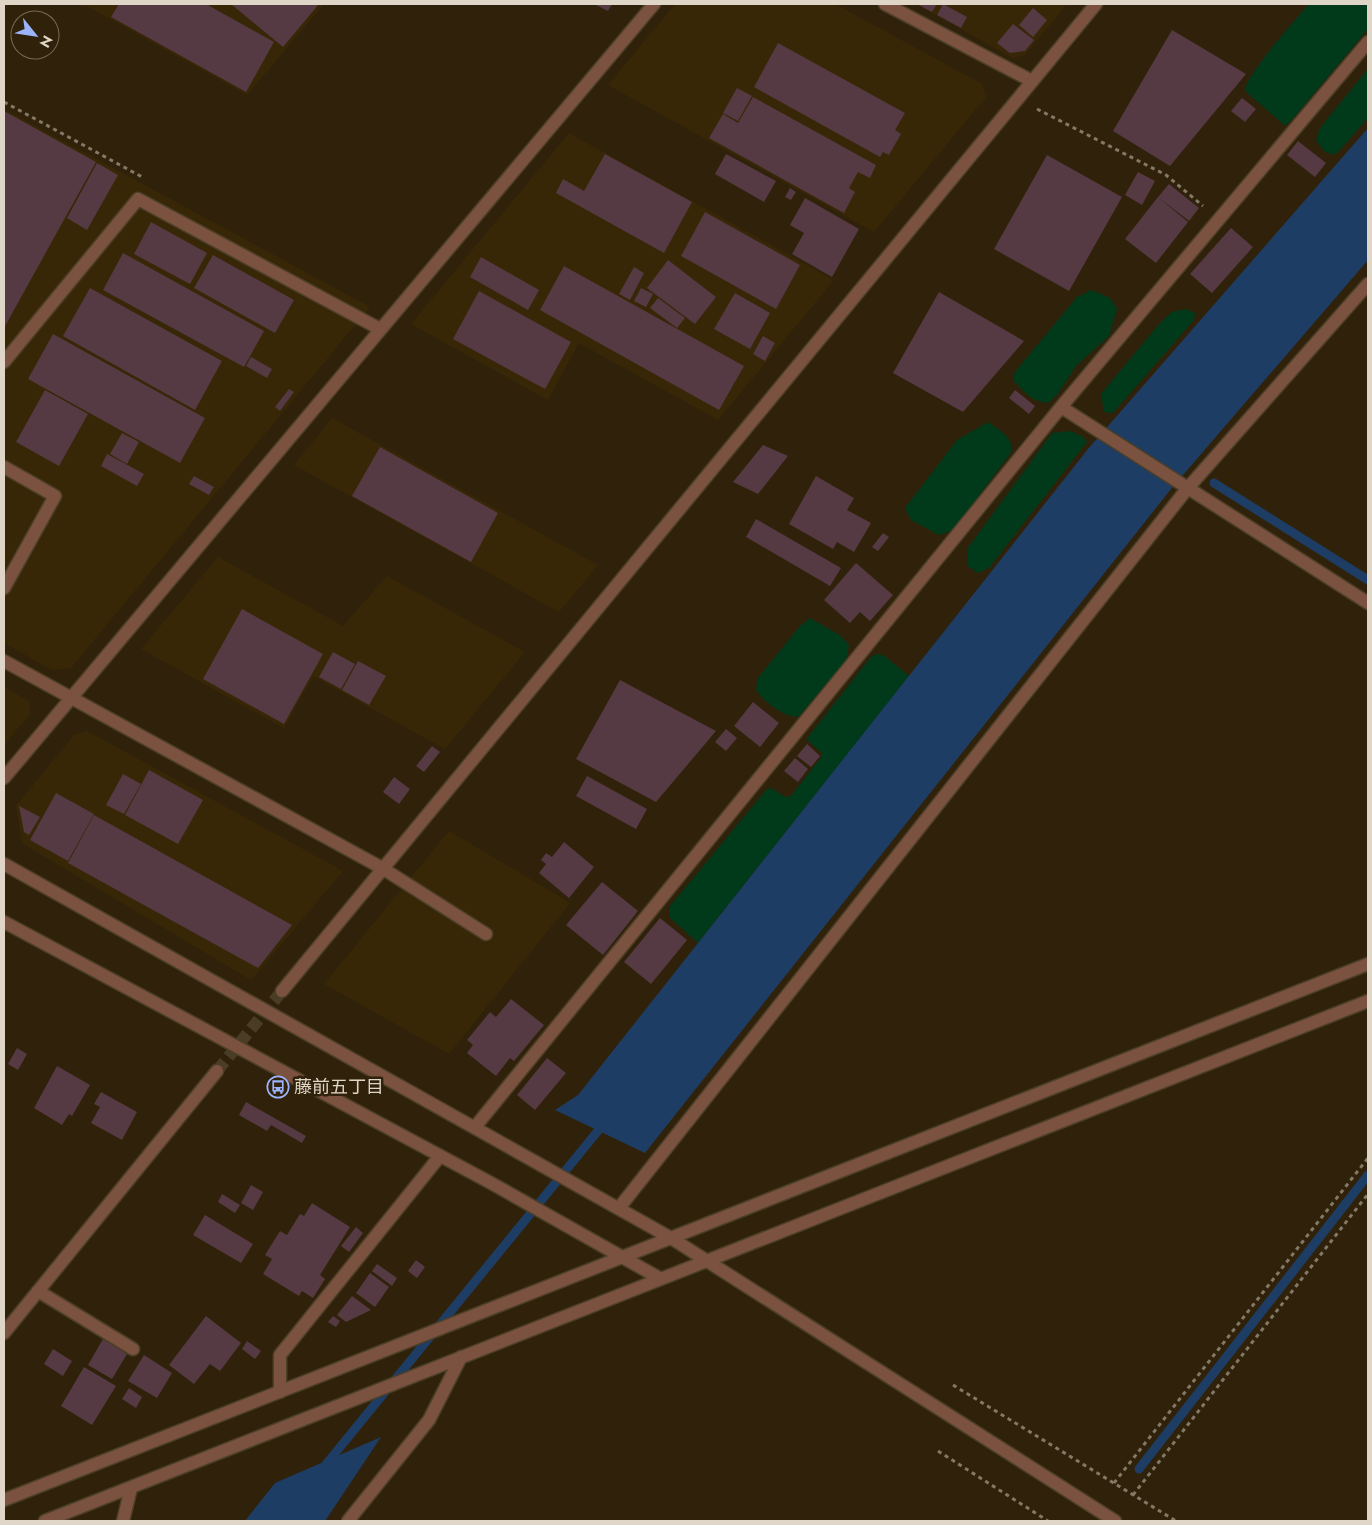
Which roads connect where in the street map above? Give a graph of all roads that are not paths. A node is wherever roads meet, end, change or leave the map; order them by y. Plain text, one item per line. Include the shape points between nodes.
1 (654, 4) edge
2 (885, 4) edge
3 (1096, 4) edge
4 (1368, 42) edge
5 (1032, 81) junction
6 (1368, 284) edge
7 (380, 329) junction
8 (4, 362) edge
9 (1061, 407) junction
10 (4, 467) edge
11 (1187, 490) junction
12 (4, 588) edge
13 (1368, 603) edge
14 (4, 661) edge
15 (71, 698) junction
16 (4, 778) edge
17 (4, 864) edge
18 (382, 868) junction
19 (4, 922) edge
20 (486, 934) dead end
21 (1368, 964) edge
22 (282, 991) tunnel mouth
23 (1368, 1001) edge
24 (217, 1071) tunnel mouth
25 (475, 1127) junction
26 (440, 1156) junction
27 (619, 1208) junction
28 (671, 1238) junction
29 (623, 1257) junction
30 (707, 1261) junction
31 (661, 1279) junction
32 (38, 1291) junction
33 (4, 1333) edge
34 (133, 1349) dead end
35 (461, 1357) junction
36 (280, 1392) junction
37 (131, 1488) junction
38 (4, 1500) edge
39 (45, 1521) edge
40 (123, 1521) edge
41 (348, 1521) edge
42 (1115, 1521) edge

1 - 7 street
2 - 5 street
3 - 5 street
4 - 9 street
5 - 18 street
6 - 11 street
7 - 8 street via 138,198
7 - 15 street
9 - 11 street
9 - 25 street
10 - 12 street via 55,496
11 - 13 street
11 - 27 street
14 - 15 street
15 - 16 street
15 - 18 street
17 - 25 street
18 - 20 street
18 - 22 street
19 - 26 street
21 - 28 street
23 - 30 street
24 - 32 street
25 - 27 street
26 - 29 street
26 - 36 street via 280,1355
27 - 28 street
28 - 29 street
28 - 30 street
29 - 31 street
29 - 36 street
30 - 31 street
30 - 42 street
31 - 35 street
32 - 33 street
32 - 34 street
35 - 37 street
35 - 41 street via 429,1420
36 - 38 street
37 - 39 street
37 - 40 street

